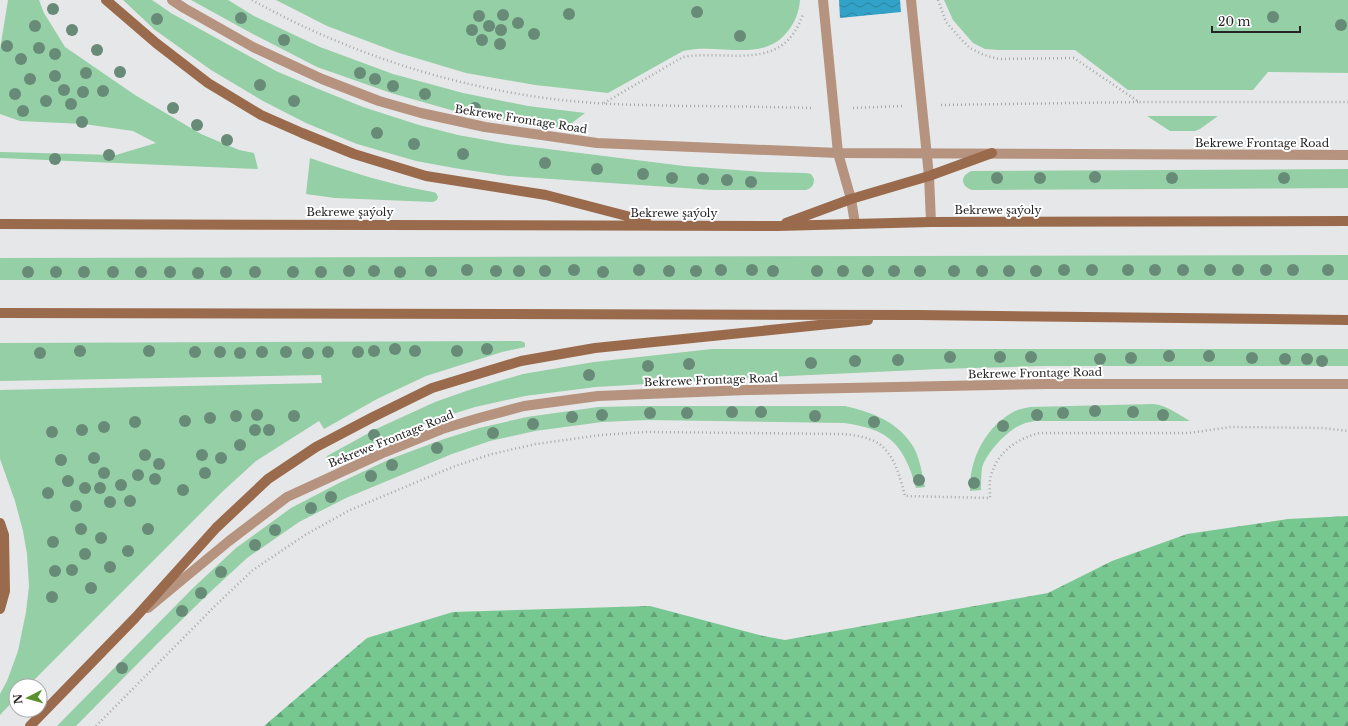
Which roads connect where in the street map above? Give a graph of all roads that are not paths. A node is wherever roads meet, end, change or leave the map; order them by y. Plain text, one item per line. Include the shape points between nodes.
1 (106, 0) edge
2 (172, 0) edge
3 (823, 0) edge
4 (911, 0) edge
5 (838, 153) junction
6 (927, 153) junction
7 (992, 153) junction
8 (1348, 155) edge
9 (929, 176) junction
10 (851, 199) junction
11 (1348, 221) edge
12 (931, 222) junction
13 (0, 224) edge
14 (855, 224) junction
15 (659, 225) junction
16 (777, 226) junction
17 (0, 313) edge
18 (918, 315) junction
19 (1348, 320) edge
20 (1348, 384) edge
21 (0, 523) edge
22 (0, 609) edge
23 (136, 618) junction
24 (30, 726) edge

1 - 15 main road via 208,83 261,115 348,151 426,176 546,196
2 - 5 street, Bekrewe Frontage Road via 253,46 322,79 421,113 485,127 597,143
3 - 5 street
4 - 6 street
5 - 6 street, Bekrewe Frontage Road
5 - 10 street
6 - 7 street, Bekrewe Frontage Road
6 - 9 street
7 - 8 street, Bekrewe Frontage Road
7 - 9 main road
9 - 10 main road
9 - 12 street
10 - 14 street
10 - 16 main road
11 - 12 main road, Bekrewe şaýoly
12 - 14 main road, Bekrewe şaýoly
13 - 15 main road, Bekrewe şaýoly
14 - 16 main road, Bekrewe şaýoly
15 - 16 main road, Bekrewe şaýoly
17 - 18 main road
18 - 19 main road
18 - 23 main road via 595,348 521,361 432,388 316,447 268,479 216,528
20 - 23 street, Bekrewe Frontage Road via 1048,384 747,390 598,396 524,406 442,429 287,497
21 - 22 main road via 4,535 5,591
23 - 24 main road

